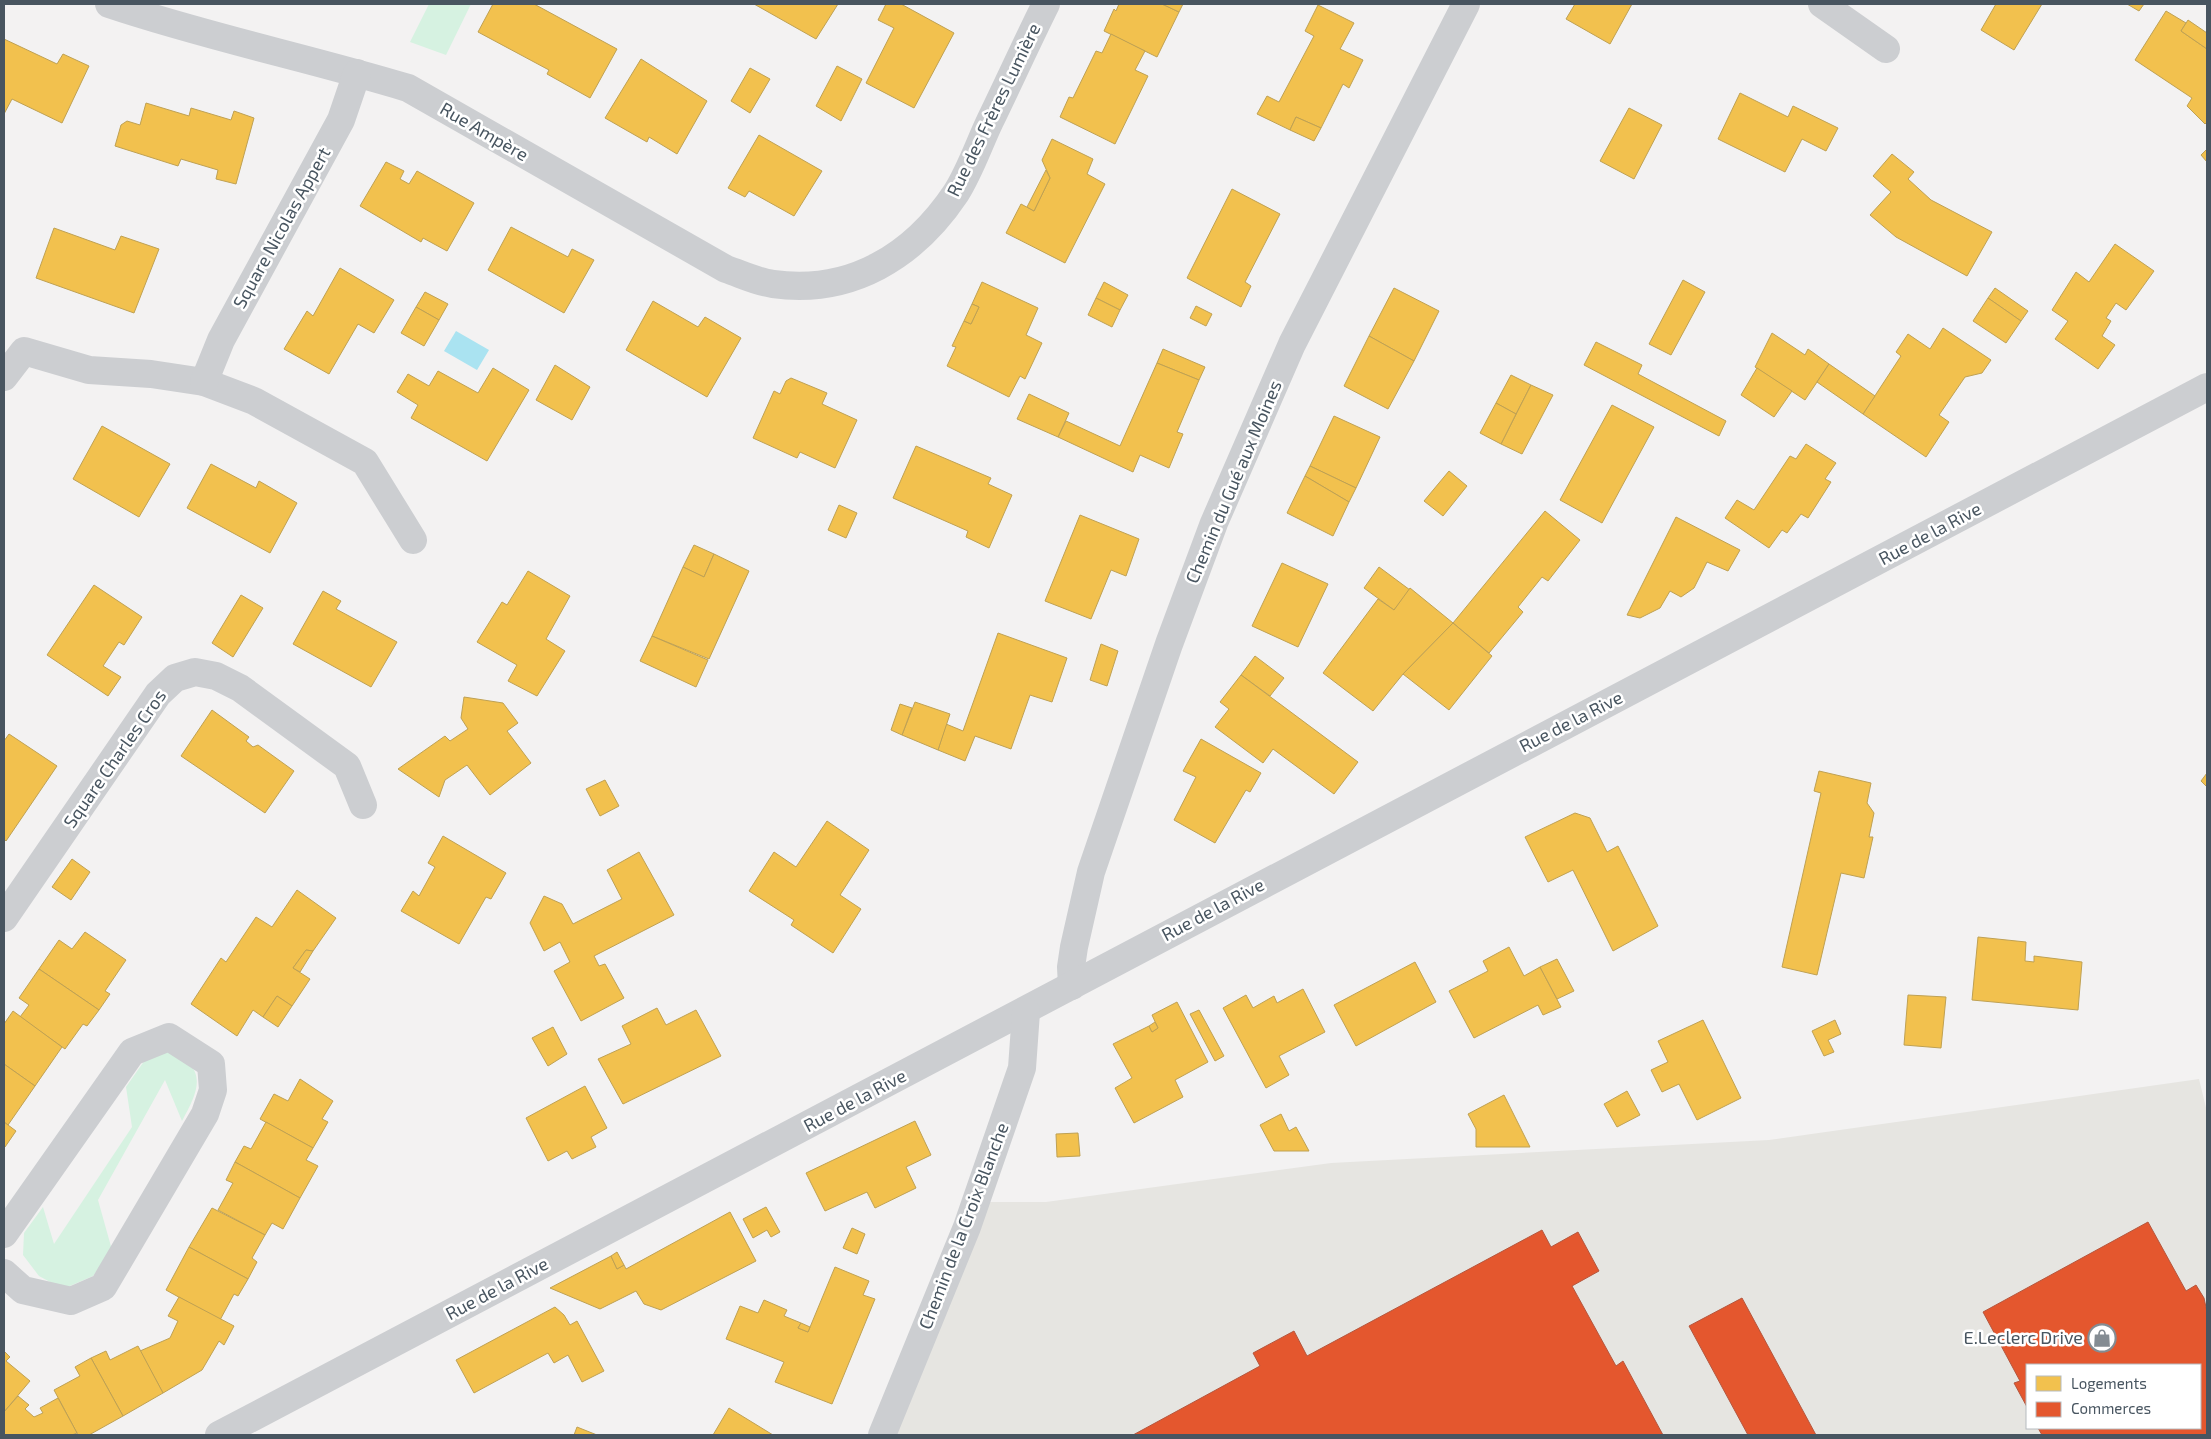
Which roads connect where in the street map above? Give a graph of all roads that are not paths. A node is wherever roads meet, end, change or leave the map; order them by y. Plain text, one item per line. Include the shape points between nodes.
1 (109, 4) edge
2 (1044, 4) edge
3 (1466, 4) edge
4 (1822, 4) edge
5 (1886, 49) dead end
6 (357, 73) junction
7 (842, 280) joint
8 (4, 377) edge
9 (204, 382) junction
10 (2207, 387) edge
11 (413, 540) dead end
12 (363, 805) dead end
13 (4, 918) edge
14 (1072, 986) junction
15 (1026, 1012) junction
16 (4, 1234) edge
17 (4, 1273) edge
18 (219, 1435) edge
19 (882, 1435) edge

1 - 6 street, Rue Ampère
2 - 7 street, Rue des Frères Lumière via 957,192 928,229 895,256 872,271
3 - 14 street, Chemin du Gué aux Moines via 1292,344 1214,522 1091,872 1074,947
4 - 5 street
6 - 7 street, Rue Ampère via 408,88 726,269 771,284 800,286
6 - 9 street, Square Nicolas Appert via 341,120 221,340
8 - 9 street via 24,351 89,370
9 - 11 street via 254,401 365,462
10 - 14 street, Rue de la Rive
12 - 13 street, Square Charles Cros via 348,766 240,688 216,676 195,672 175,678 158,694
14 - 15 street, Rue de la Rive
15 - 18 street, Rue de la Rive
15 - 19 street, Chemin de la Croix Blanche via 1022,1068 967,1227
16 - 17 street via 132,1052 169,1037 211,1064 213,1090 205,1114 103,1287 71,1301 23,1290

